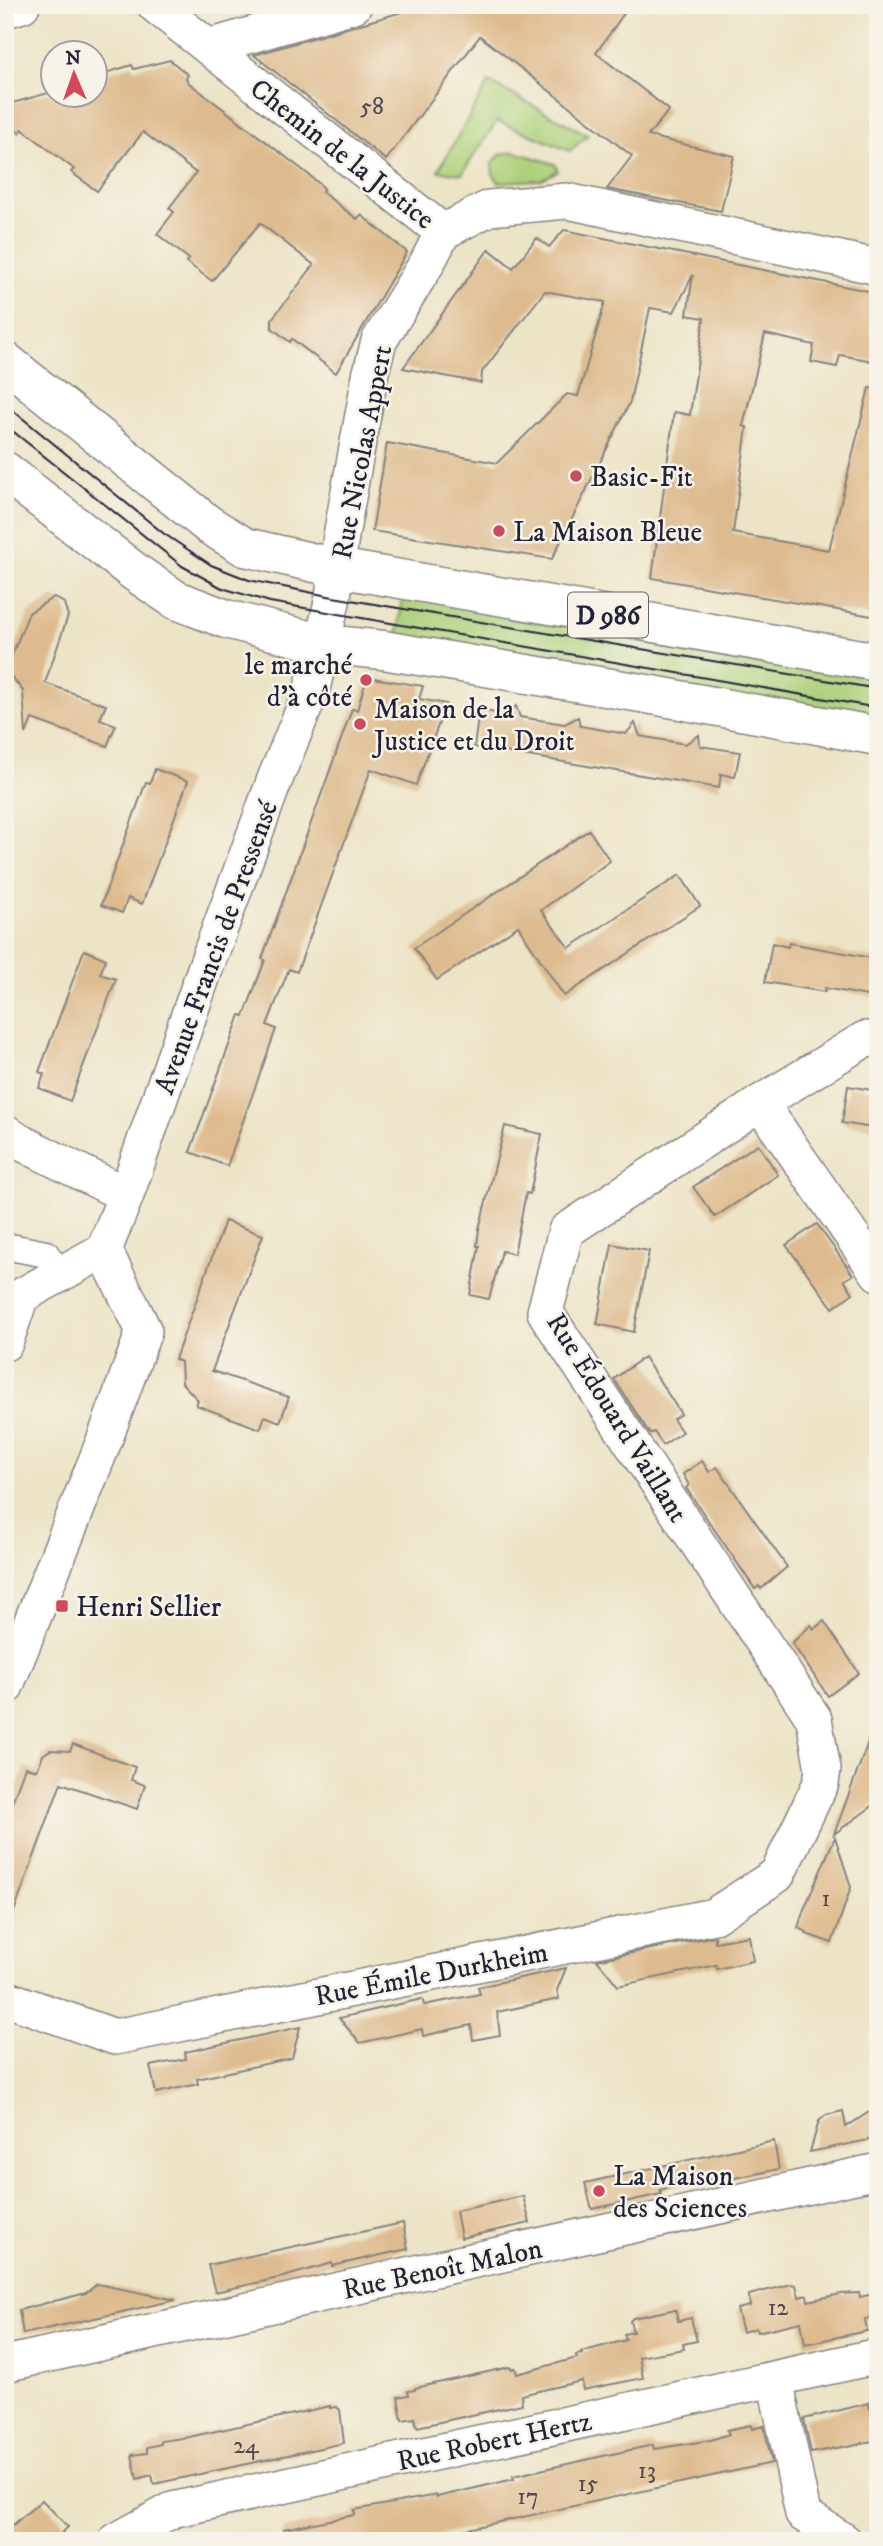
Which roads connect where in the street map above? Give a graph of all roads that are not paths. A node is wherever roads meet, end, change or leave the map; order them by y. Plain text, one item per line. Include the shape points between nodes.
1 (22, 5) edge
2 (155, 5) edge
3 (354, 5) edge
4 (5, 10) edge
5 (209, 47) junction
6 (443, 232) junction
7 (878, 267) edge
8 (5, 361) edge
9 (5, 471) edge
10 (337, 568) junction
11 (324, 644) junction
12 (878, 662) edge
13 (878, 736) edge
14 (878, 1041) edge
15 (760, 1103) junction
16 (5, 1132) edge
17 (126, 1195) junction
18 (5, 1246) edge
19 (104, 1250) junction
20 (878, 1273) edge
21 (60, 1274) junction
22 (5, 1343) edge
23 (5, 1688) edge
24 (810, 1806) joint
25 (5, 1998) edge
26 (878, 2171) edge
27 (878, 2356) edge
28 (5, 2364) edge
29 (775, 2379) junction
30 (116, 2541) edge
31 (844, 2541) edge

1 - 4 street
2 - 5 street, Chemin de la Justice
3 - 5 street
5 - 6 street, Chemin de la Justice
6 - 7 street, Chemin de la Justice via 489,208 568,201
6 - 10 street, Rue Nicolas Appert via 379,341
8 - 10 main road, D 986 via 209,525 245,547
9 - 11 main road via 176,600 226,620
10 - 11 street, Rue Nicolas Appert
10 - 12 main road, D 986
11 - 13 main road via 383,650
11 - 17 street, Avenue Francis de Pressensé via 312,689 205,969
14 - 15 street, Rue Édouard Vaillant via 865,1039
15 - 20 street
15 - 24 street, Rue Édouard Vaillant via 566,1231 545,1312 814,1719 823,1769
16 - 17 street
17 - 19 street, Avenue Francis de Pressensé
18 - 21 street via 46,1254
19 - 21 street
19 - 23 street via 144,1331
21 - 22 street via 21,1296
24 - 25 street, Rue Émile Durkheim via 777,1875 714,1916 115,2037
26 - 28 street, Rue Benoît Malon
27 - 29 street, Rue Robert Hertz
29 - 30 street, Rue Robert Hertz via 172,2510
29 - 31 street via 803,2514

